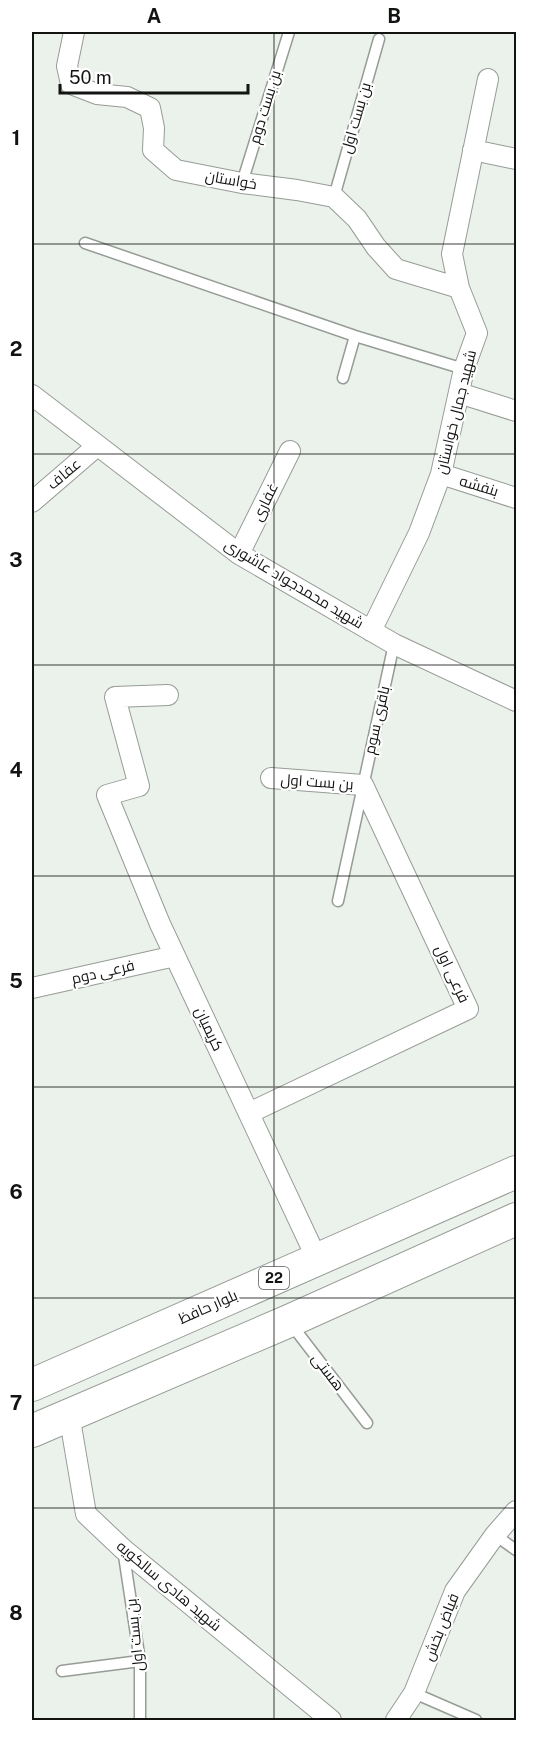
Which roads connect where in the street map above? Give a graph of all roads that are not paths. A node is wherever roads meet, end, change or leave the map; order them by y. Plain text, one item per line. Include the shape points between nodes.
1 (74, 32) edge
2 (289, 32) edge
3 (379, 39) dead end
4 (488, 79) dead end
5 (473, 150) junction
6 (516, 159) edge
7 (242, 183) junction
8 (334, 197) junction
9 (85, 243) dead end
10 (459, 288) junction
11 (354, 336) junction
12 (464, 369) junction
13 (343, 378) dead end
14 (459, 393) junction
15 (32, 395) edge
16 (516, 411) edge
17 (97, 446) junction
18 (290, 451) dead end
19 (441, 474) junction
20 (516, 498) edge
21 (32, 502) edge
22 (239, 554) junction
23 (371, 631) junction
24 (394, 644) junction
25 (168, 695) dead end
26 (516, 701) edge
27 (271, 778) dead end
28 (363, 785) junction
29 (338, 901) dead end
30 (175, 956) junction
31 (32, 988) edge
32 (249, 1113) junction
33 (516, 1172) edge
34 (516, 1219) edge
35 (317, 1260) junction
36 (289, 1321) junction
37 (32, 1385) edge
38 (69, 1414) junction
39 (367, 1422) dead end
40 (32, 1431) edge
41 (516, 1511) edge
42 (495, 1535) junction
43 (123, 1549) junction
44 (516, 1550) edge
45 (140, 1661) junction
46 (62, 1671) dead end
47 (414, 1693) junction
48 (140, 1720) edge
49 (331, 1720) edge
50 (396, 1720) edge
51 (476, 1720) edge

1 - 7 street, خواستان via 67,66 71,84 97,94 127,97 150,108 153,150 176,170
2 - 7 lane, بن بست دوم
3 - 8 lane, بن بست اول
4 - 5 street, شهید جمال خواستان
5 - 6 street
5 - 10 street, شهید جمال خواستان via 452,254
7 - 8 street, خواستان
8 - 10 street via 357,219 396,269
9 - 11 lane
10 - 12 street, شهید جمال خواستان via 477,333
11 - 12 lane
11 - 13 lane
12 - 14 street, شهید جمال خواستان
14 - 16 street
14 - 19 street, شهید جمال خواستان
15 - 17 street, شهید محمدجواد عاشوری
17 - 21 street, عفاف
17 - 22 street, شهید محمدجواد عاشوری
18 - 22 street, غفاری
19 - 20 street, بنفشه
19 - 23 street, شهید جمال خواستان via 419,533
22 - 23 street, شهید محمدجواد عاشوری
23 - 24 street, شهید محمدجواد عاشوری
24 - 26 street, شهید محمدجواد عاشوری
24 - 28 lane, باقری سوم
25 - 30 street, کریمیان via 115,697 139,786 107,795
27 - 28 street, بن بست اول
28 - 29 lane, باقری سوم
28 - 32 street, فرعی اول via 468,1009
30 - 31 street, فرعی دوم
30 - 32 street, کریمیان
32 - 35 street, کریمیان
33 - 35 main road, بلوار حافظ / 22
34 - 36 main road
35 - 37 main road, بلوار حافظ / 22
36 - 38 main road
36 - 39 lane, هستی
38 - 40 main road
38 - 43 street, شهید هادی سالکویه via 86,1514
41 - 42 street, فیاض بخش
42 - 44 lane
42 - 47 street, فیاض بخش via 455,1591
43 - 45 lane, بن بست اول
43 - 49 street, شهید هادی سالکویه
45 - 46 lane
45 - 48 lane, بن بست اول
47 - 50 street, فیاض بخش
47 - 51 lane

